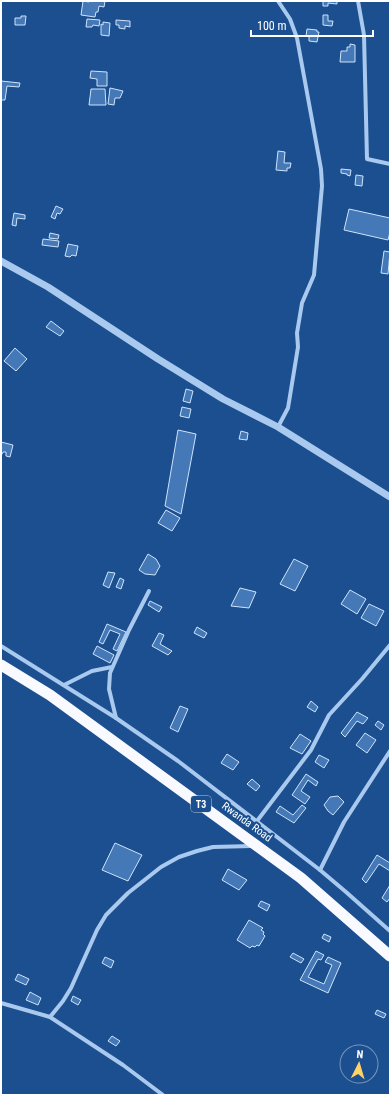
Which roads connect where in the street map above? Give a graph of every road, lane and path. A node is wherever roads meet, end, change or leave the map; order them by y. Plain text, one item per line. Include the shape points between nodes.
1 (278, 1) edge
2 (358, 1) edge
3 (390, 164) edge
4 (1, 261) edge
5 (278, 427) junction
6 (390, 497) edge
7 (148, 591) dead end
8 (390, 645) edge
9 (1, 646) edge
10 (1, 665) edge
11 (112, 667) junction
12 (64, 685) junction
13 (116, 718) junction
14 (390, 751) edge
15 (257, 821) junction
16 (258, 846) junction
17 (320, 870) junction
18 (390, 931) edge
19 (390, 956) edge
20 (1, 1003) edge
21 (50, 1017) junction
22 (163, 1095) edge

1 - 5 street via 290,19 297,38 322,186 314,275 302,303 288,408
2 - 3 street via 364,35 367,159
4 - 5 street via 48,287 223,399
5 - 6 street
7 - 11 street
8 - 15 street via 329,715 311,750
9 - 12 street
10 - 16 highway, Rwanda Road / T3 via 50,695
11 - 12 street via 92,671
11 - 13 street via 109,689
12 - 13 street
13 - 15 street
14 - 17 street via 344,822
15 - 17 street
16 - 19 highway, Rwanda Road / T3 via 301,878
16 - 21 street via 213,847 185,855 161,867 128,893 106,915 71,988
17 - 18 street
20 - 21 street
21 - 22 street

